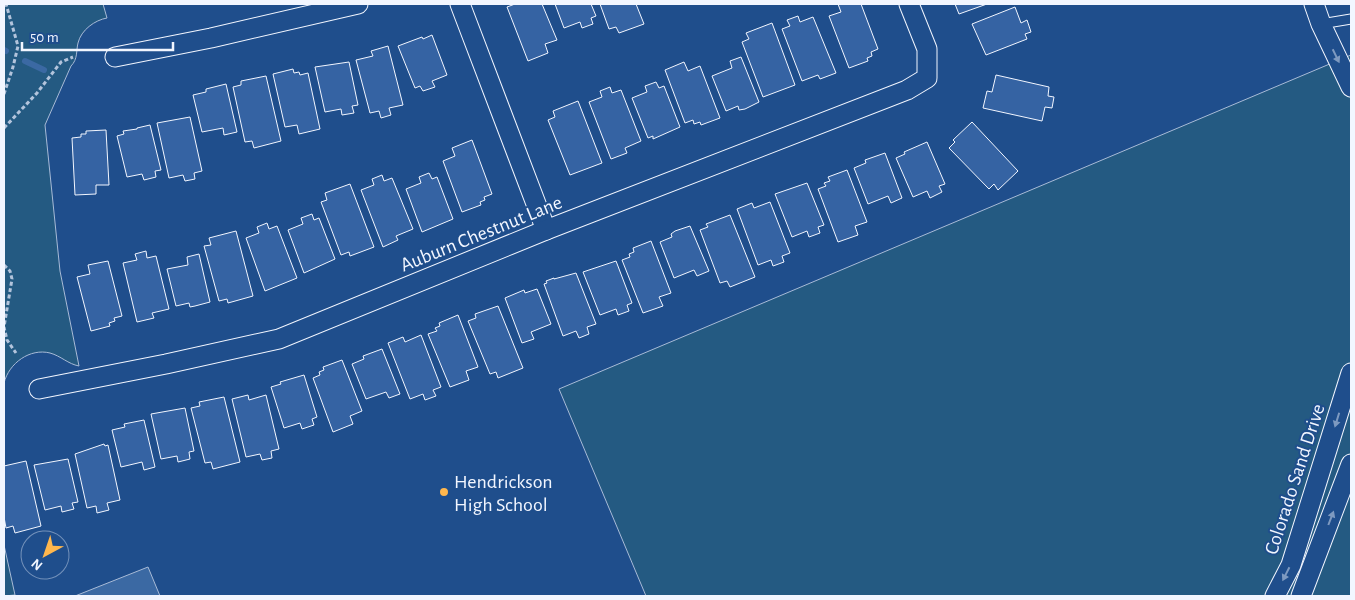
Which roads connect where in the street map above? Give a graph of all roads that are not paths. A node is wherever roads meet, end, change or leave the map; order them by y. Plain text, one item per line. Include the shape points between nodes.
1 (358, 4) edge
2 (460, 4) edge
3 (909, 4) edge
4 (1314, 4) edge
5 (1351, 19) edge
6 (1321, 24) junction
7 (116, 57) dead end
8 (1351, 88) edge
9 (546, 230) junction
10 (1351, 373) edge
11 (39, 389) dead end
12 (1351, 464) edge
13 (1275, 596) edge
14 (1301, 596) edge

1 - 7 street
2 - 9 street
3 - 9 street, Auburn Chestnut Lane via 927,49 928,78 907,90
4 - 6 street
5 - 6 lane
6 -> 8 street
9 - 11 street, Auburn Chestnut Lane via 280,339
10 -> 13 street, Colorado Sand Drive via 1291,565
14 -> 12 street

